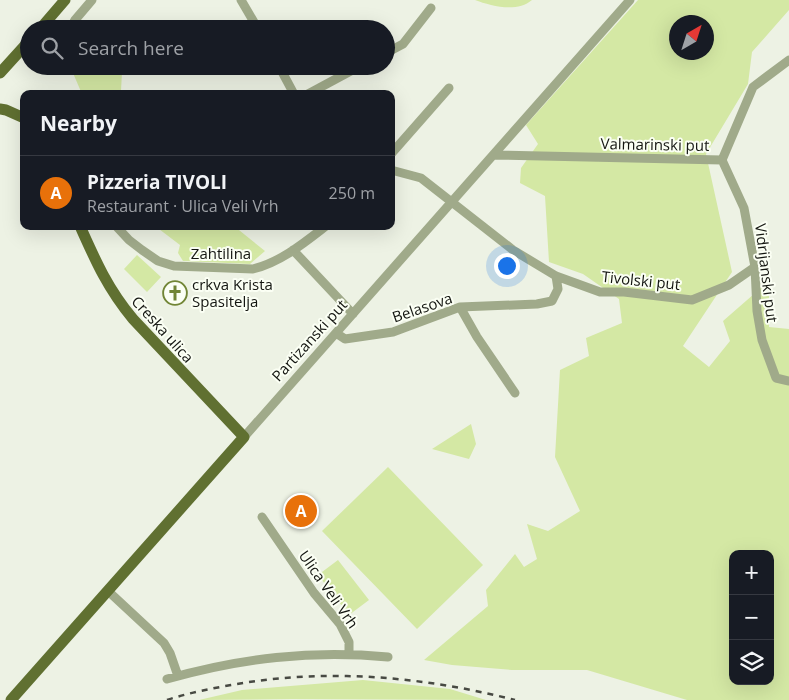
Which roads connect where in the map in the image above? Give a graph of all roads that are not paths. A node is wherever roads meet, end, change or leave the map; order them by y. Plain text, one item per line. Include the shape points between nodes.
1 (65, 0) edge
2 (92, 0) edge
3 (241, 0) edge
4 (630, 0) edge
5 (431, 8) dead end
6 (48, 20) edge
7 (77, 20) edge
8 (253, 20) edge
9 (395, 48) edge
10 (20, 51) edge
11 (789, 60) edge
12 (0, 73) edge
13 (284, 75) edge
14 (343, 75) edge
15 (449, 88) dead end
16 (292, 90) edge
17 (315, 90) edge
18 (0, 109) edge
19 (20, 116) edge
20 (395, 149) edge
21 (493, 155) junction
22 (722, 160) junction
23 (395, 171) edge
24 (401, 172) junction
25 (395, 176) edge
26 (452, 202) junction
27 (82, 230) edge
28 (120, 230) edge
29 (320, 230) edge
30 (293, 250) junction
31 (755, 267) junction
32 (556, 276) junction
33 (460, 307) junction
34 (353, 314) junction
35 (336, 333) junction
36 (789, 381) edge
37 (515, 393) dead end
38 (244, 437) junction
39 (262, 517) dead end
40 (108, 591) junction
41 (349, 654) junction
42 (388, 657) dead end
43 (178, 676) junction
44 (167, 679) dead end
45 (11, 700) edge

1 - 6 main road
2 - 7 street
3 - 8 street
4 - 21 street, Partizanski put
5 - 9 street via 403,44
10 - 12 main road
11 - 22 street, Valmarinski put via 753,87
13 - 16 street
14 - 17 street
15 - 20 street
18 - 19 main road
21 - 22 street, Valmarinski put
21 - 26 street, Partizanski put
22 - 31 street, Vidrijanski put via 744,208
23 - 24 street, Tivolski put
24 - 25 street
24 - 26 street, Tivolski put via 421,178
26 - 32 street, Tivolski put via 513,250
26 - 34 street, Partizanski put
27 - 38 main road, Creska ulica via 116,299
28 - 30 street, Zahtilina via 158,261 174,266 253,268 265,266
29 - 30 street, Zahtilina
30 - 34 street
31 - 32 street, Tivolski put via 729,285 692,300 600,292
31 - 36 street, Vidrijanski put via 762,340 776,378
32 - 33 street, Belasova via 558,289 552,301
33 - 35 street, Belasova via 393,332 345,339
33 - 37 street via 476,337
34 - 35 street, Partizanski put
35 - 38 street, Partizanski put
38 - 40 main road, Partizanski put
39 - 41 street, Ulica Veli Vrh via 314,593 343,628 349,642
40 - 43 street via 164,642
40 - 45 main road, Partizanski put
41 - 42 street
41 - 43 street via 269,658
43 - 44 street

